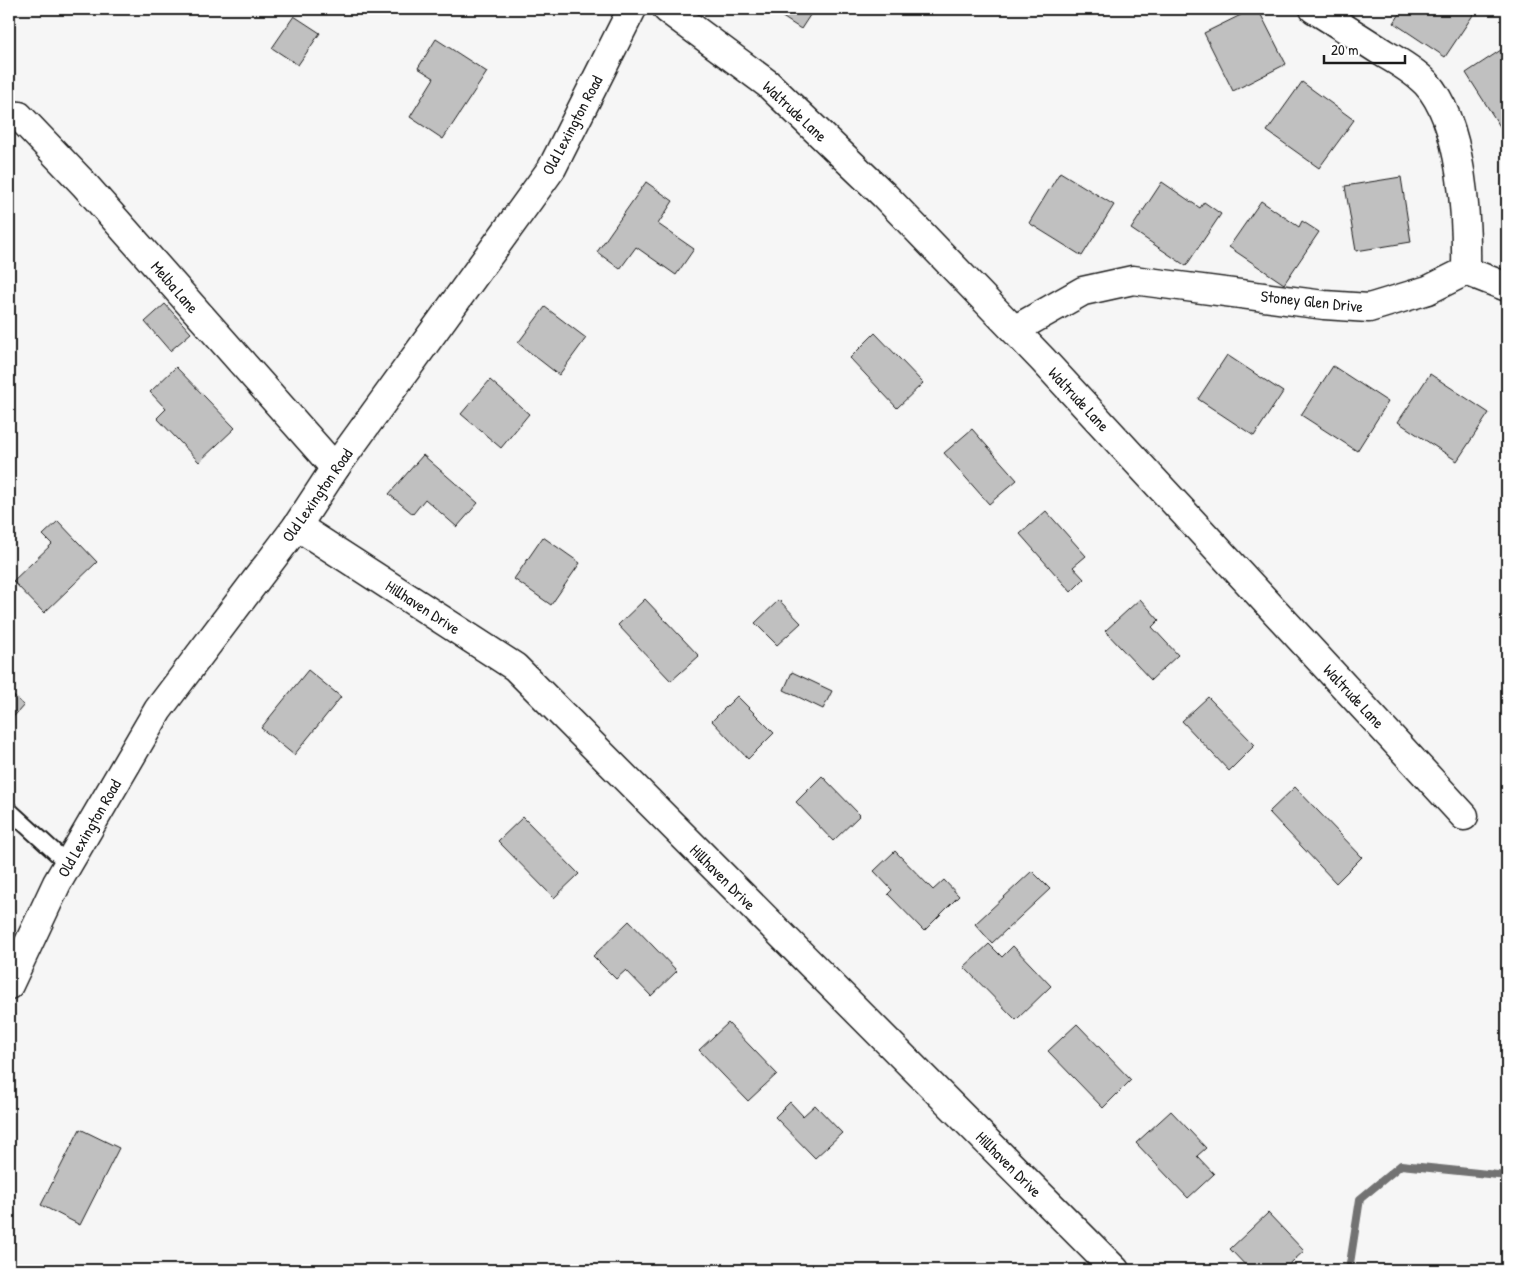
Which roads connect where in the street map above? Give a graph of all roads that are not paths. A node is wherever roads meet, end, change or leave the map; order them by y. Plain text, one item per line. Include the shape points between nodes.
1 (632, 9) edge
2 (667, 9) edge
3 (1314, 9) edge
4 (9, 115) edge
5 (1466, 271) junction
6 (1507, 287) edge
7 (1014, 330) junction
8 (335, 468) junction
9 (296, 526) junction
10 (9, 810) edge
11 (1464, 816) dead end
12 (68, 864) junction
13 (9, 984) edge
14 (1115, 1270) edge

1 - 8 street, Old Lexington Road via 552,168
2 - 7 street, Waltrude Lane via 768,84 884,195
3 - 5 street via 1426,83 1438,102 1454,139 1467,226
4 - 8 street, Melba Lane via 19,116 84,184
5 - 6 street
5 - 7 street, Stoney Glen Drive via 1428,290 1369,308 1132,280 1083,291
7 - 11 street, Waltrude Lane
8 - 9 street, Old Lexington Road
9 - 12 street, Old Lexington Road via 158,710
9 - 14 street, Hillhaven Drive via 515,667
10 - 12 lane
12 - 13 street, Old Lexington Road

